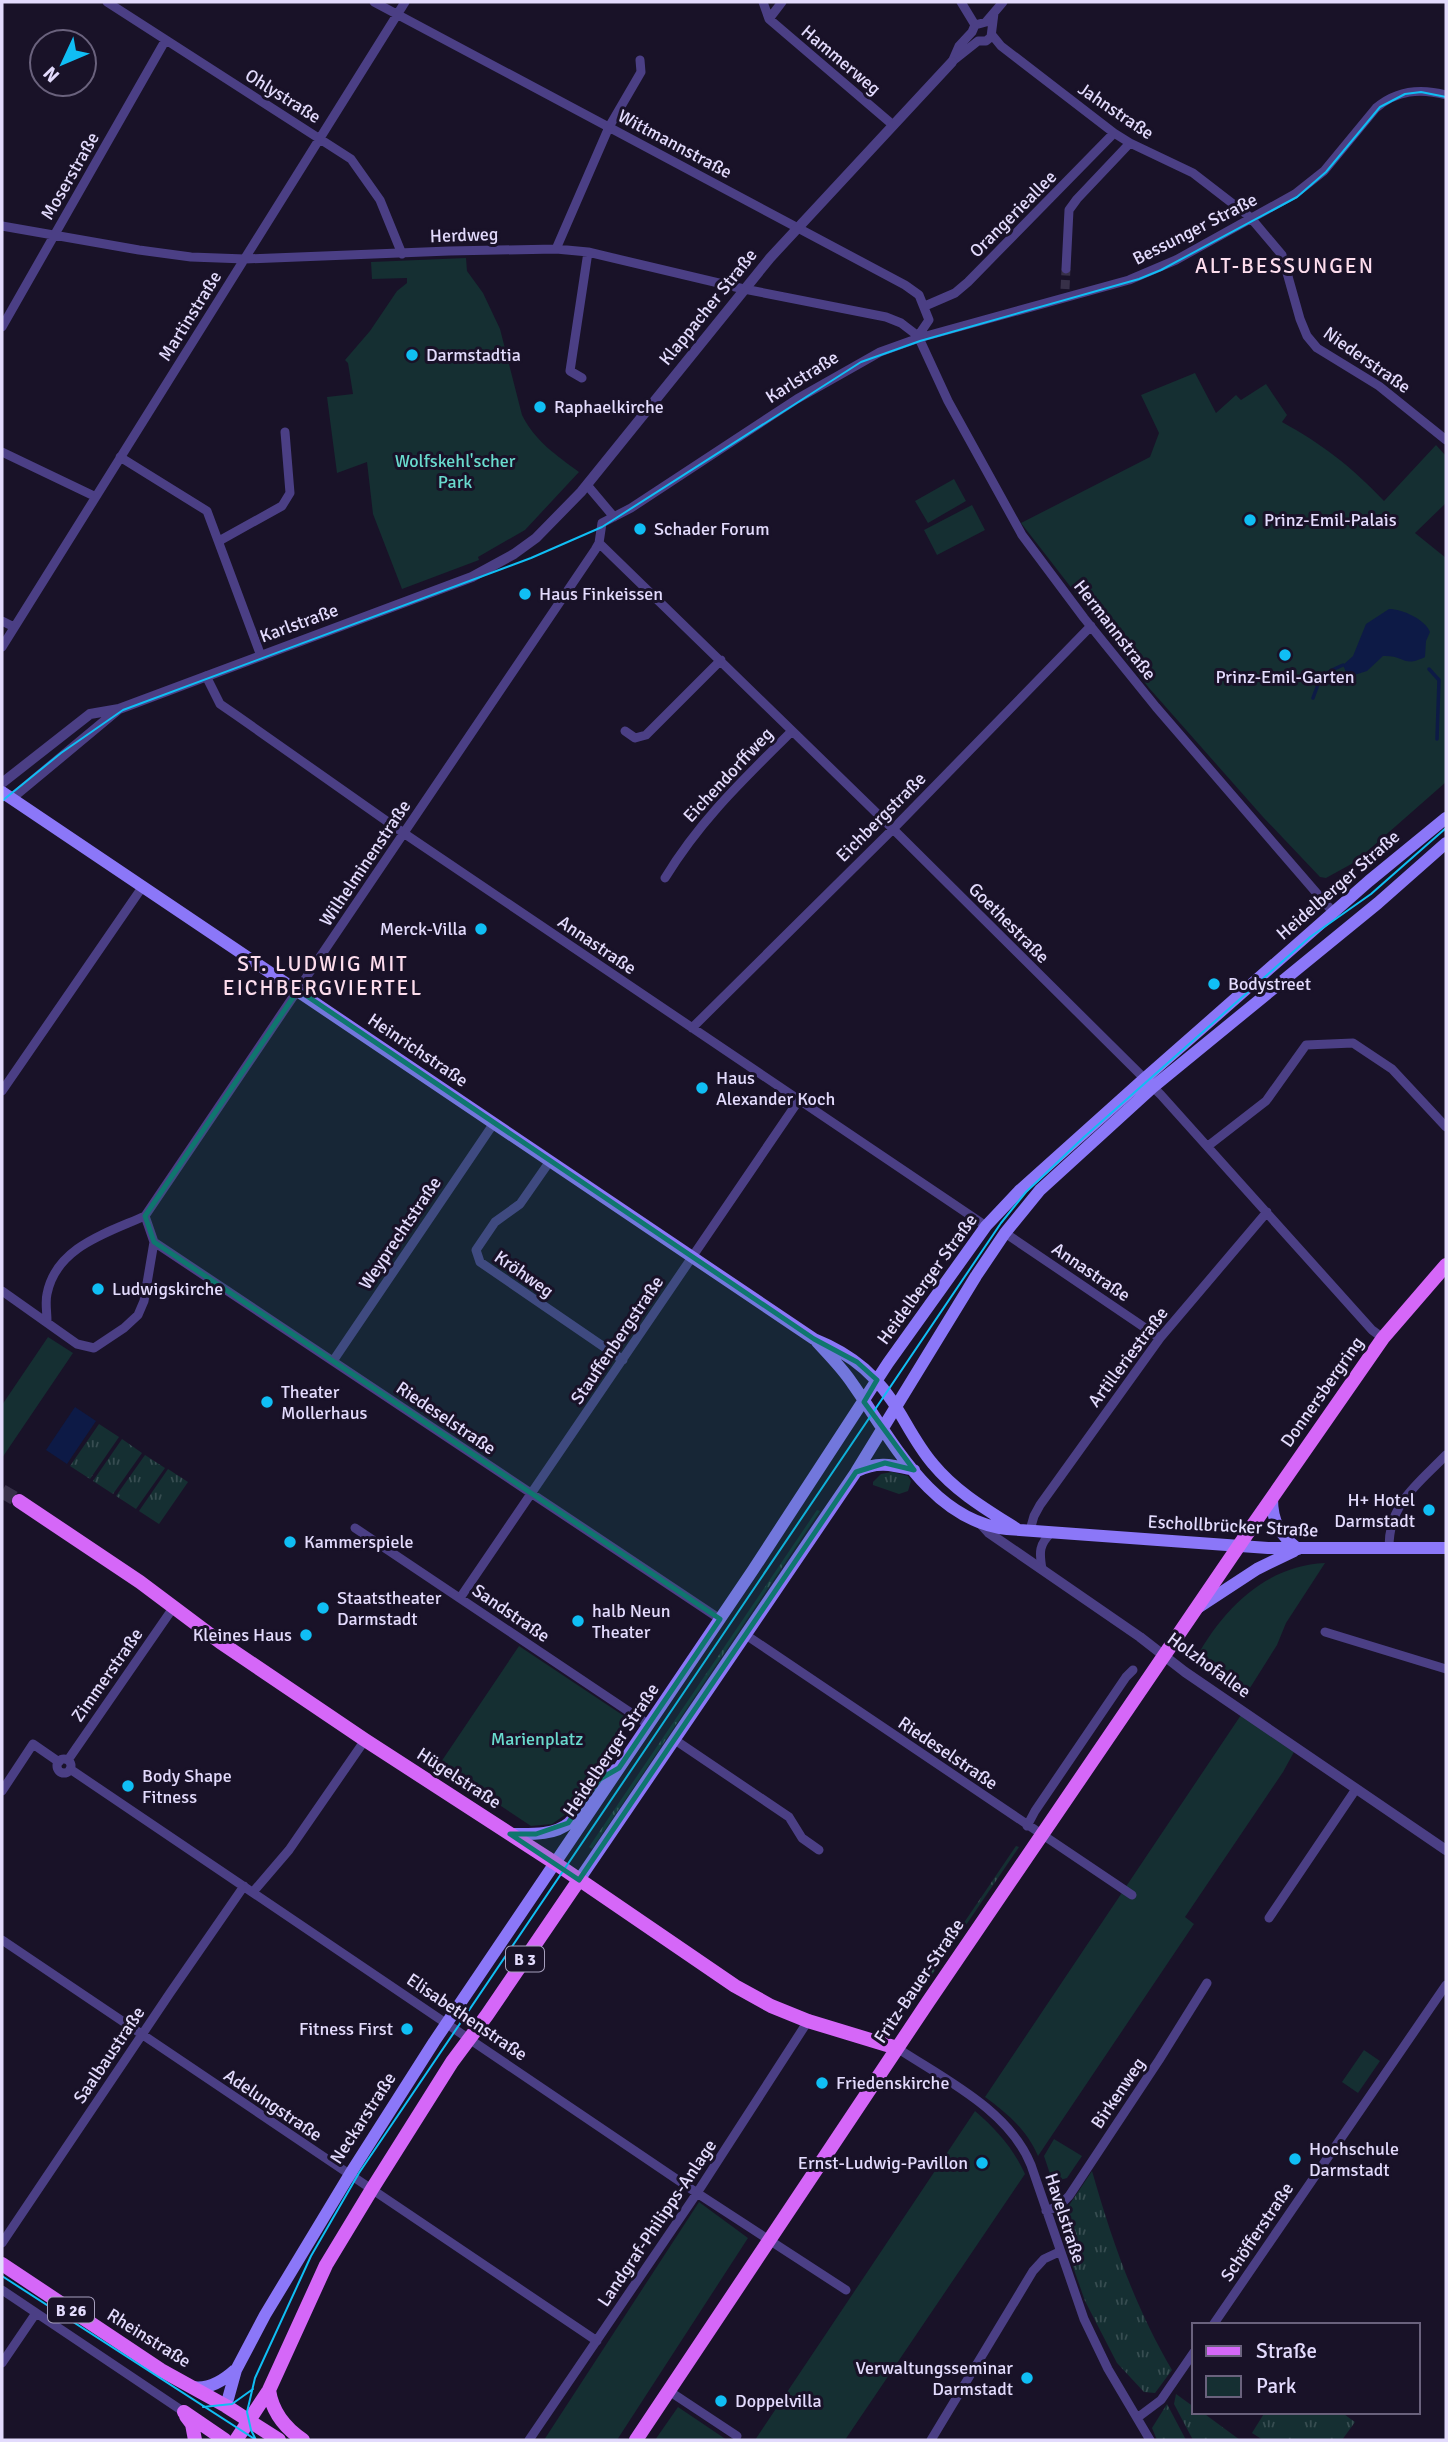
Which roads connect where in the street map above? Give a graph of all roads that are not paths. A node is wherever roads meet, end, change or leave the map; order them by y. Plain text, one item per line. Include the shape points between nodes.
1 (107, 2) edge
2 (374, 2) edge
3 (405, 2) edge
4 (763, 2) edge
5 (782, 2) edge
6 (961, 2) edge
7 (1003, 2) edge
8 (397, 14) junction
9 (769, 19) junction
10 (983, 31) junction
11 (165, 41) junction
12 (640, 60) dead end
13 (951, 62) joint
14 (1446, 95) edge
15 (893, 125) junction
16 (609, 127) junction
17 (1114, 133) junction
18 (320, 138) junction
19 (1130, 143) junction
20 (1251, 219) junction
21 (2, 226) edge
22 (797, 227) junction
23 (54, 236) junction
24 (556, 249) junction
25 (588, 252) junction
26 (402, 254) junction
27 (245, 260) junction
28 (1066, 269) tunnel mouth
29 (744, 289) junction
30 (925, 306) junction
31 (2, 327) edge
32 (918, 337) junction
33 (582, 378) dead end
34 (285, 432) dead end
35 (1446, 440) edge
36 (2, 452) edge
37 (120, 457) junction
38 (587, 485) junction
39 (94, 496) junction
40 (614, 517) junction
41 (602, 523) joint
42 (219, 541) junction
43 (599, 543) junction
44 (490, 569) joint
45 (2, 621) edge
46 (1091, 626) junction
47 (14, 627) junction
48 (2, 647) edge
49 (261, 656) junction
50 (720, 660) junction
51 (206, 676) junction
52 (118, 709) junction
53 (625, 731) dead end
54 (792, 731) junction
55 (2, 783) edge
56 (5, 799) edge
57 (1446, 818) edge
58 (893, 829) junction
59 (405, 834) junction
60 (1446, 843) edge
61 (665, 878) dead end
62 (143, 886) junction
63 (1334, 912) junction
64 (1346, 927) junction
65 (298, 990) junction
66 (692, 1028) junction
67 (1149, 1083) junction
68 (2, 1091) edge
69 (799, 1100) junction
70 (494, 1123) junction
71 (1446, 1127) edge
72 (1208, 1146) junction
73 (550, 1161) junction
74 (1267, 1212) junction
75 (145, 1216) junction
76 (986, 1226) junction
77 (1005, 1233) junction
78 (154, 1242) junction
79 (693, 1257) junction
80 (1446, 1265) edge
81 (2, 1291) edge
82 (47, 1321) junction
83 (1160, 1338) junction
84 (1383, 1338) junction
85 (814, 1339) junction
86 (622, 1360) junction
87 (333, 1362) junction
88 (877, 1380) junction
89 (863, 1402) junction
90 (897, 1407) junction
91 (884, 1429) junction
92 (1446, 1455) edge
93 (914, 1470) junction
94 (856, 1472) junction
95 (531, 1494) junction
96 (1272, 1498) junction
97 (19, 1501) tunnel mouth
98 (980, 1522) junction
99 (355, 1528) dead end
100 (1024, 1530) junction
101 (1052, 1532) junction
102 (1238, 1547) junction
103 (1389, 1547) junction
104 (1446, 1548) edge
105 (1298, 1549) junction
106 (1042, 1569) junction
107 (460, 1598) junction
108 (173, 1608) junction
109 (1196, 1608) junction
110 (720, 1619) junction
111 (1325, 1632) dead end
112 (747, 1635) junction
113 (1164, 1656) junction
114 (1446, 1669) edge
115 (1133, 1670) dead end
116 (649, 1725) junction
117 (365, 1740) junction
118 (675, 1740) junction
119 (66, 1764) junction
120 (618, 1768) junction
121 (1356, 1789) junction
122 (2, 1791) edge
123 (1027, 1826) junction
124 (510, 1834) junction
125 (1041, 1835) junction
126 (819, 1850) dead end
127 (1446, 1850) edge
128 (555, 1863) junction
129 (579, 1880) junction
130 (248, 1889) junction
131 (1132, 1895) dead end
132 (1269, 1918) dead end
133 (2, 1940) edge
134 (1207, 1983) dead end
135 (1446, 1984) edge
136 (808, 2021) junction
137 (447, 2023) junction
138 (141, 2035) junction
139 (470, 2038) junction
140 (897, 2048) junction
141 (350, 2174) junction
142 (372, 2189) junction
143 (697, 2193) junction
144 (1046, 2211) junction
145 (770, 2240) junction
146 (2, 2243) edge
147 (1059, 2252) junction
148 (2, 2264) edge
149 (2, 2290) edge
150 (846, 2290) dead end
151 (36, 2313) junction
152 (1214, 2323) edge
153 (597, 2341) junction
154 (1192, 2355) edge
155 (2, 2363) edge
156 (236, 2370) junction
157 (191, 2387) junction
158 (269, 2390) junction
159 (669, 2391) junction
160 (226, 2406) junction
161 (184, 2412) junction
162 (1137, 2418) junction
163 (249, 2421) junction
164 (737, 2436) dead end
165 (217, 2438) edge
166 (195, 2440) edge
167 (236, 2440) edge
168 (279, 2440) edge
169 (303, 2440) edge
170 (530, 2440) edge
171 (636, 2440) edge
172 (931, 2440) edge
173 (1150, 2440) edge

1 - 11 street, Ohlystraße
2 - 8 street, Wittmannstraße
3 - 8 street, Martinstraße
4 - 9 street
5 - 9 street
6 - 10 street, Jahnstraße
7 - 10 street, Klappacher Straße
8 - 16 street, Wittmannstraße
8 - 18 street, Martinstraße
9 - 15 street, Hammerweg
10 - 13 street, Klappacher Straße via 959,46
10 - 17 street, Jahnstraße
11 - 18 street, Ohlystraße
11 - 23 street, Moserstraße
12 - 16 street via 641,72
13 - 15 street, Klappacher Straße
14 - 20 street, Bessunger Straße via 1405,92 1379,105 1324,171
15 - 22 street, Klappacher Straße
16 - 22 street, Wittmannstraße
16 - 24 street
17 - 19 street, Jahnstraße
17 - 30 street, Orangerieallee via 968,282
18 - 26 street, Ohlystraße via 359,168 380,200
18 - 27 street, Martinstraße
19 - 20 street, Jahnstraße via 1193,173
19 - 28 street via 1069,211
20 - 32 street, Bessunger Straße via 1129,280 1065,293
20 - 35 street, Niederstraße via 1282,255 1307,336 1317,348 1398,400
21 - 23 street, Herdweg
22 - 29 street, Klappacher Straße
22 - 30 street, Wittmannstraße via 905,285
23 - 27 street, Herdweg via 191,257
23 - 31 street, Moserstraße
24 - 25 street, Herdweg
24 - 26 street, Herdweg
25 - 29 street, Herdweg
25 - 33 street via 570,371
26 - 27 street, Herdweg
27 - 37 street, Martinstraße
29 - 32 street, Herdweg via 886,317
29 - 38 street, Klappacher Straße
30 - 32 street via 929,320
32 - 40 street, Karlstraße via 852,366
32 - 46 street, Hermannstraße via 1022,535
34 - 42 street via 290,492 282,506
36 - 39 street
37 - 39 street, Martinstraße
37 - 42 street via 208,511
38 - 40 street
38 - 44 street, Klappacher Straße via 536,538
39 - 47 street, Martinstraße
40 - 41 street, Karlstraße
41 - 43 street, Wilhelminenstraße
42 - 49 street
43 - 50 street, Goethestraße
43 - 59 street, Wilhelminenstraße
44 - 49 street, Karlstraße
45 - 47 street
46 - 58 street, Eichbergstraße
46 - 63 street, Hermannstraße
47 - 48 street, Martinstraße
49 - 51 street, Karlstraße
50 - 53 street via 646,735 635,738
50 - 54 street, Goethestraße
51 - 52 street, Karlstraße
51 - 59 street, Annastraße via 220,704
52 - 55 street, Karlstraße via 90,714
52 - 56 street, Karlstraße
54 - 58 street, Goethestraße
54 - 61 street, Eichendorffweg via 707,817
56 - 62 main road, Heinrichstraße
57 - 63 main road, Heidelberger Straße / B 3
58 - 66 street, Eichbergstraße
58 - 67 street, Goethestraße
59 - 65 street, Wilhelminenstraße
59 - 66 street, Annastraße
60 - 64 main road, Heidelberger Straße / B 3
62 - 65 main road, Heinrichstraße
62 - 68 street
63 - 64 main road
63 - 67 main road, Heidelberger Straße / B 3
64 - 67 main road, Heidelberger Straße / B 3
65 - 70 main road, Heinrichstraße
65 - 75 street, Wilhelminenstraße
66 - 69 street, Annastraße
67 - 72 street, Goethestraße
67 - 76 main road, Heidelberger Straße / B 3 via 1027,1183
67 - 77 main road, Heidelberger Straße / B 3 via 1040,1190
69 - 76 street, Annastraße
69 - 79 street, Stauffenbergstraße
70 - 73 main road, Heinrichstraße
70 - 87 street, Weyprechtstraße
71 - 72 street via 1392,1069 1353,1043 1306,1045 1266,1101
72 - 74 street, Goethestraße
73 - 79 main road, Heinrichstraße
73 - 86 street, Kröhweg via 520,1204 495,1222 476,1250 480,1262
74 - 83 street, Artilleriestraße
74 - 84 street, Goethestraße
75 - 78 street
75 - 82 street via 69,1253 53,1275
76 - 88 main road, Heidelberger Straße / B 3
77 - 83 street, Annastraße
77 - 90 main road, Heidelberger Straße / B 3
78 - 82 street via 144,1301 138,1315 124,1328 88,1348
78 - 87 street, Riedeselstraße
79 - 85 main road, Heinrichstraße
79 - 86 street, Stauffenbergstraße
80 - 84 main road, Donnersbergring
81 - 82 street
83 - 100 street, Artilleriestraße
84 - 96 main road, Donnersbergring
85 - 88 main road, Heinrichstraße via 840,1350
85 - 89 main road, Heinrichstraße
86 - 95 street, Stauffenbergstraße
87 - 95 street, Riedeselstraße
88 - 89 main road, Heidelberger Straße / B 3
88 - 90 main road, Heinrichstraße
89 - 91 main road, Heinrichstraße
89 - 110 main road, Heidelberger Straße / B 3
90 - 91 main road, Heidelberger Straße / B 3
90 - 100 main road, Eschollbrücker Straße via 946,1480 980,1506
91 - 93 main road, Eschollbrücker Straße
91 - 94 main road, Heidelberger Straße / B 3
92 - 103 street via 1397,1508
93 - 94 main road via 885,1463
93 - 98 main road, Eschollbrücker Straße via 953,1509
94 - 112 main road, Heidelberger Straße / B 3
95 - 107 street, Stauffenbergstraße
95 - 110 street, Riedeselstraße
96 - 102 main road, Donnersbergring
96 - 105 main road via 1275,1523
97 - 108 main road, Hügelstraße
98 - 100 main road, Eschollbrücker Straße
98 - 106 street, Holzhofallee
99 - 107 street, Sandstraße
100 - 101 main road, Eschollbrücker Straße
101 - 102 main road, Eschollbrücker Straße
101 - 106 street via 1041,1544
102 - 105 main road, Eschollbrücker Straße
102 - 109 main road, Fritz-Bauer-Straße
103 - 104 main road, Eschollbrücker Straße
103 - 105 main road, Eschollbrücker Straße
105 - 109 main road
106 - 113 street, Holzhofallee
107 - 116 street, Sandstraße
108 - 117 main road, Hügelstraße
108 - 119 street, Zimmerstraße
109 - 113 main road, Fritz-Bauer-Straße
110 - 116 main road, Heidelberger Straße / B 3
111 - 114 street
112 - 118 main road, Heidelberger Straße / B 3
112 - 123 street, Riedeselstraße
113 - 121 street, Holzhofallee
113 - 125 main road, Fritz-Bauer-Straße
115 - 123 street
116 - 120 main road, Heidelberger Straße / B 3
117 - 124 main road, Hügelstraße
117 - 130 street, Saalbaustraße via 289,1850
118 - 126 street via 789,1817 802,1838
118 - 129 main road, Heidelberger Straße / B 3
119 - 122 street, Elisabethenstraße via 33,1744
119 - 130 street, Elisabethenstraße
120 - 124 main road via 600,1779 568,1823 536,1835
120 - 128 main road, Heidelberger Straße / B 3
121 - 127 street, Holzhofallee
121 - 132 street
123 - 125 street, Riedeselstraße
124 - 128 main road, Hügelstraße
125 - 131 street, Riedeselstraße
125 - 140 main road, Fritz-Bauer-Straße
128 - 129 main road, Hügelstraße
128 - 137 main road, Neckarstraße / B 3
129 - 136 main road, Hügelstraße via 735,1986
129 - 139 main road, B 3
130 - 137 street, Elisabethenstraße
130 - 138 street, Saalbaustraße
133 - 138 street, Adelungstraße
134 - 144 street, Birkenweg via 1069,2196
135 - 152 street, Schöfferstraße
136 - 140 main road, Hügelstraße
136 - 143 street, Landgraf-Philipps-Anlage
137 - 139 street, Elisabethenstraße
137 - 141 main road, Neckarstraße / B 3
138 - 141 street, Adelungstraße
138 - 146 street, Saalbaustraße
139 - 142 main road, B 3
139 - 143 street, Elisabethenstraße
140 - 144 street, Havelstraße via 974,2099 1006,2127 1027,2156
140 - 145 main road, Fritz-Bauer-Straße
141 - 142 street, Adelungstraße
141 - 156 main road, Neckarstraße / B 3
142 - 153 street, Adelungstraße
142 - 158 main road, B 3 via 326,2265
143 - 145 street, Elisabethenstraße
143 - 153 street, Landgraf-Philipps-Anlage
144 - 147 street, Havelstraße
145 - 150 street, Elisabethenstraße
145 - 159 main road, Fritz-Bauer-Straße
147 - 162 street, Havelstraße via 1093,2338
147 - 172 street via 1033,2271
148 - 157 main road, Rheinstraße / B 26
149 - 151 street
151 - 155 street
151 - 161 street
153 - 170 street, Landgraf-Philipps-Anlage
154 - 162 street via 1161,2400
156 - 157 main road via 215,2384
156 - 160 main road, Neckarstraße / B 3
157 - 160 main road, Rheinstraße / B 26
158 - 163 main road, B 3
158 - 169 main road via 284,2424
159 - 164 street
159 - 171 main road, Fritz-Bauer-Straße
160 - 163 main road, Rheinstraße / B 26
160 - 165 main road, B 3
161 - 165 main road
161 - 166 main road
162 - 173 street, Havelstraße
163 - 167 main road, B 3
163 - 168 main road, Rheinstraße / B 26

